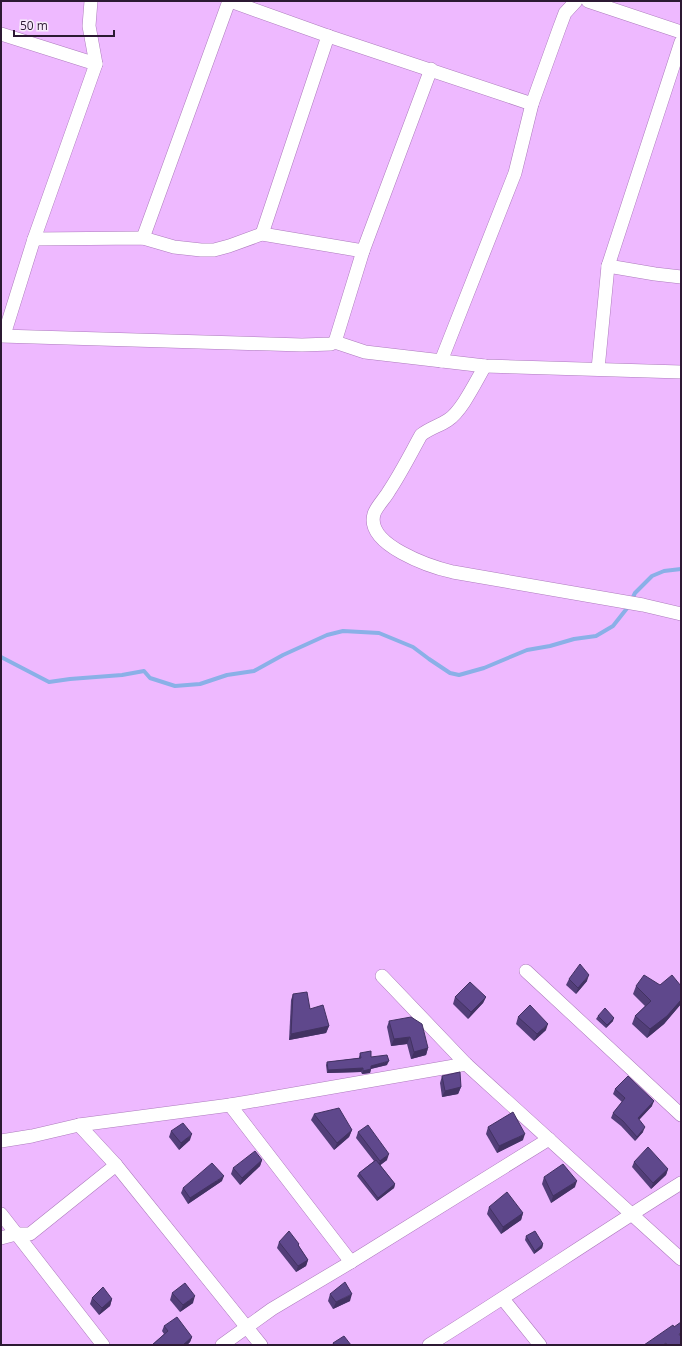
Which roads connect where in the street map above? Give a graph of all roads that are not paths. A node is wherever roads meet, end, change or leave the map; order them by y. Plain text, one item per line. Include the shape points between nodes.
1 (92, 1) edge
2 (229, 1) edge
3 (576, 1) edge
4 (588, 1) edge
5 (681, 32) edge
6 (1, 34) edge
7 (328, 36) junction
8 (681, 42) edge
9 (96, 64) junction
10 (431, 69) junction
11 (532, 104) junction
12 (262, 234) junction
13 (143, 238) junction
14 (34, 239) junction
15 (362, 251) junction
16 (608, 266) junction
17 (681, 277) edge
18 (2, 336) edge
19 (335, 342) junction
20 (441, 361) junction
21 (485, 366) junction
22 (598, 369) junction
23 (681, 372) edge
24 (681, 614) edge
25 (526, 971) dead end
26 (382, 976) dead end
27 (466, 1064) junction
28 (230, 1105) junction
29 (681, 1115) edge
30 (79, 1126) junction
31 (549, 1139) junction
32 (1, 1141) edge
33 (116, 1165) junction
34 (681, 1183) edge
35 (1, 1214) edge
36 (632, 1214) junction
37 (16, 1234) junction
38 (1, 1238) edge
39 (681, 1259) edge
40 (351, 1262) junction
41 (503, 1299) junction
42 (246, 1326) junction
43 (103, 1345) edge
44 (222, 1345) edge
45 (261, 1345) edge
46 (429, 1345) edge
47 (540, 1345) edge

1 - 9 street via 90,26
2 - 7 street
2 - 13 street
3 - 11 street via 565,12
4 - 5 street
6 - 9 street
7 - 10 street
7 - 12 street
8 - 16 street
9 - 14 street
10 - 11 street
10 - 15 street
11 - 20 street via 515,173
12 - 13 street via 214,250 174,246
12 - 15 street
13 - 14 street
14 - 18 street
15 - 19 street
16 - 17 street
16 - 22 street
18 - 19 street via 302,346
19 - 20 street via 365,352
20 - 21 street
21 - 22 street
21 - 24 street via 457,413 421,435 374,514 374,528 396,549 434,568 644,605
22 - 23 street
25 - 29 street
26 - 27 street
27 - 28 street
27 - 31 street
28 - 30 street
28 - 40 street
30 - 32 street
30 - 33 street
31 - 36 street
31 - 40 street
33 - 37 street via 30,1234
33 - 42 street
34 - 36 street
35 - 37 street
36 - 39 street
36 - 41 street
37 - 38 street
37 - 43 street
40 - 42 street
41 - 46 street
41 - 47 street
42 - 44 street
42 - 45 street

